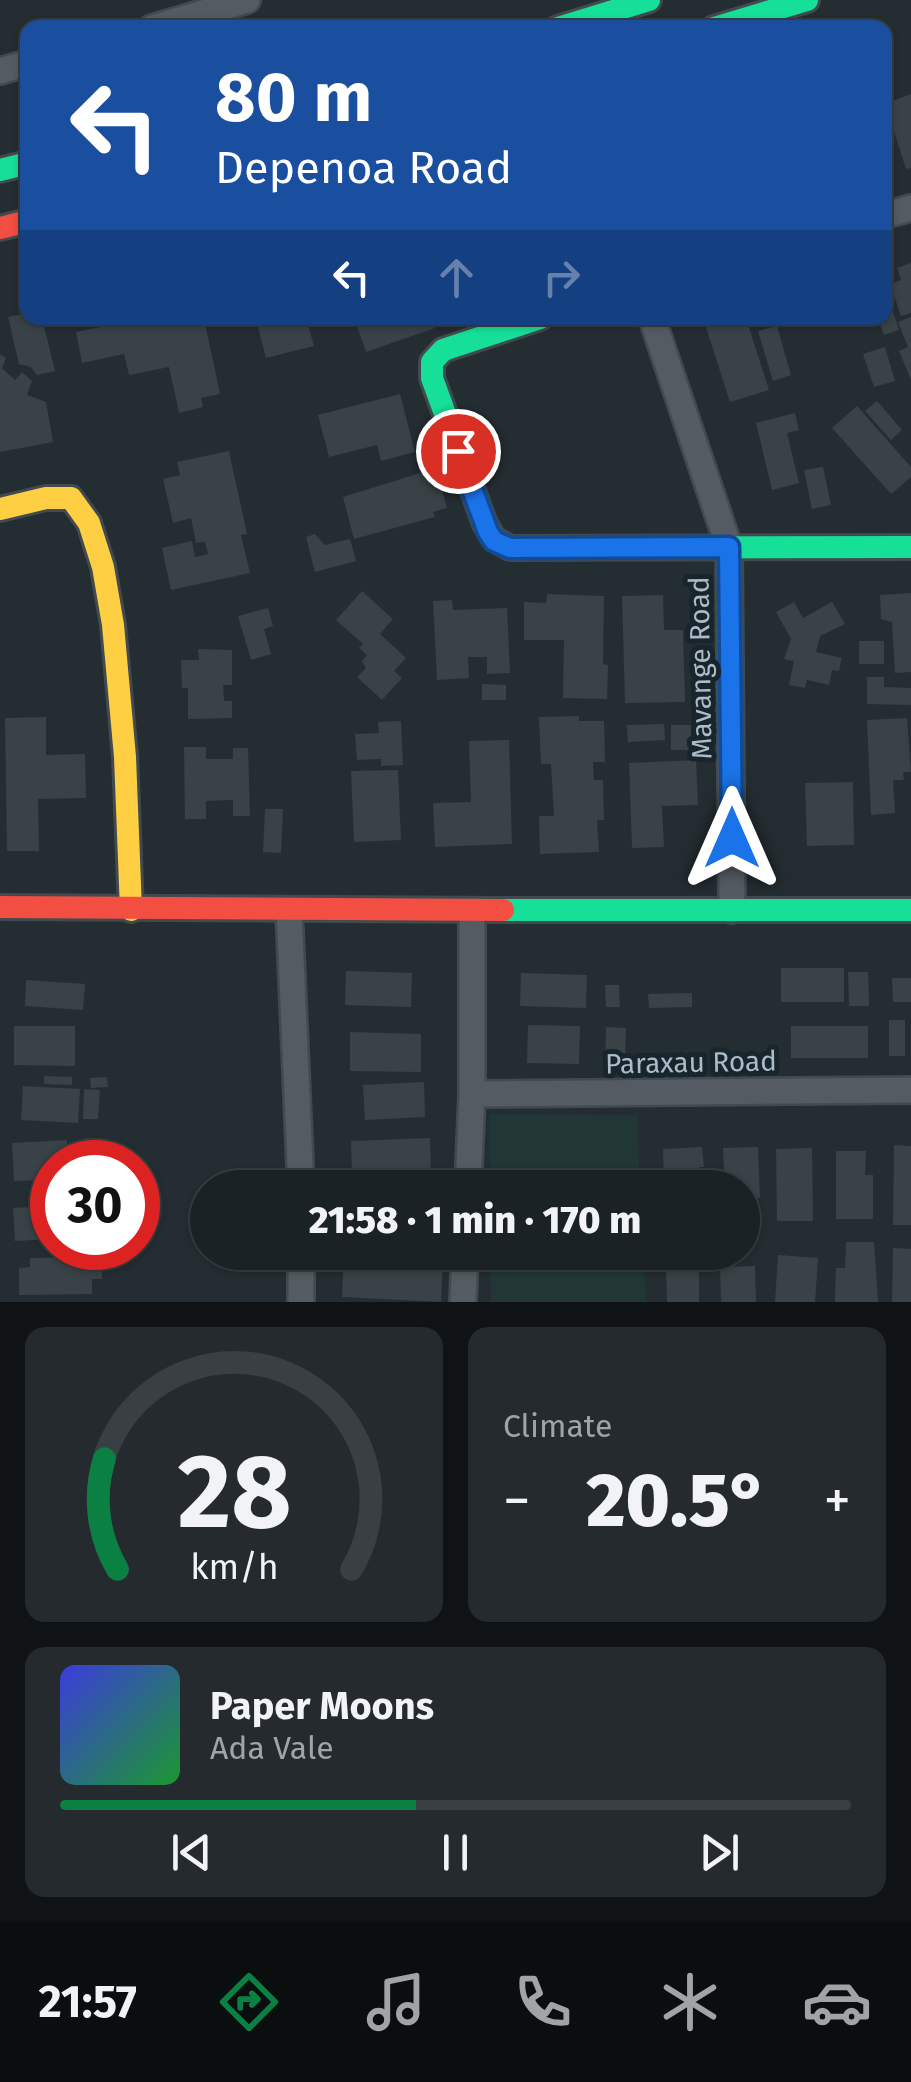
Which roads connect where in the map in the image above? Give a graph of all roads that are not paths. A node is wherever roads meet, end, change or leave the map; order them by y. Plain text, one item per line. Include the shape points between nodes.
1 (248, 0) edge
2 (649, 0) edge
3 (807, 0) edge
4 (179, 20) edge
5 (584, 20) edge
6 (741, 20) edge
7 (519, 325) edge
8 (654, 325) edge
9 (0, 509) edge
10 (729, 547) junction
11 (911, 547) edge
12 (0, 907) edge
13 (131, 910) junction
14 (289, 910) junction
15 (732, 910) junction
16 (911, 910) edge
17 (472, 911) junction
18 (911, 1090) edge
19 (472, 1094) junction
20 (300, 1170) edge
21 (469, 1170) edge
22 (302, 1270) edge
23 (464, 1270) edge
24 (301, 1302) edge
25 (463, 1302) edge

1 - 4 street
2 - 5 street
3 - 6 street
7 - 10 street via 443,350 432,362 432,378 494,541 510,548
8 - 10 street, Mavange Road
9 - 13 street via 71,498 84,508 100,555 120,689
10 - 11 street
10 - 15 street, Mavange Road
12 - 13 street
13 - 14 street
14 - 17 street
14 - 20 street
15 - 16 street
15 - 17 street
17 - 19 street
18 - 19 street, Paraxau Road
19 - 21 street
22 - 24 street
23 - 25 street

